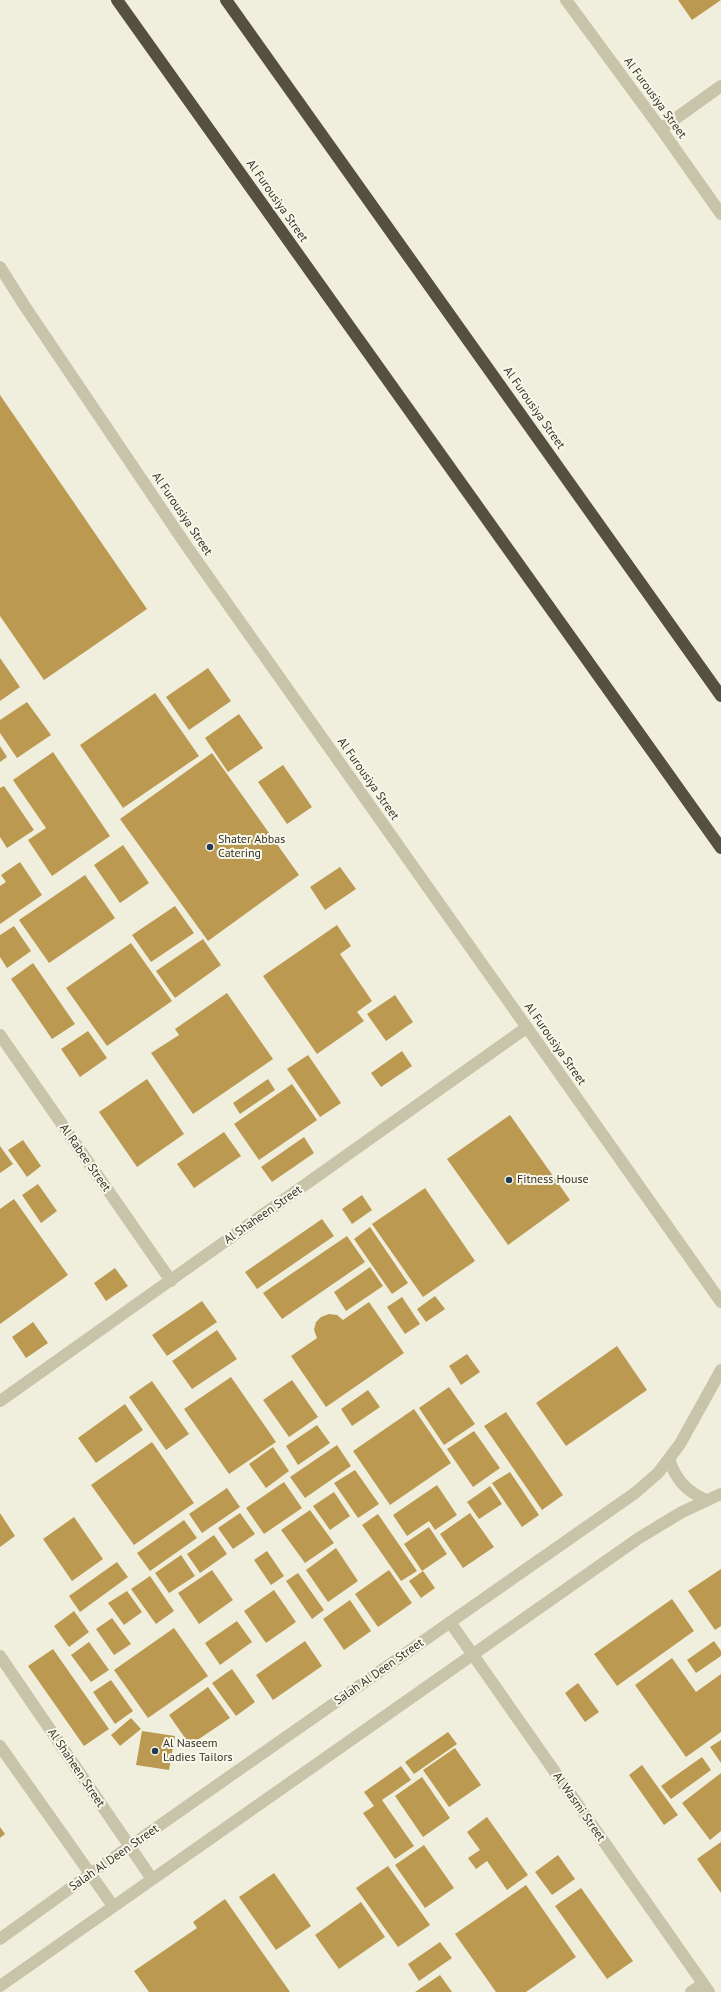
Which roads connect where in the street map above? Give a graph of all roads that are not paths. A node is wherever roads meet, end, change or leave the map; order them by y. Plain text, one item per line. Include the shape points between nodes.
1 (117, 0) edge
2 (226, 0) edge
3 (566, 0) edge
4 (721, 86) edge
5 (661, 129) junction
6 (721, 214) edge
7 (0, 267) edge
8 (721, 696) edge
9 (721, 848) edge
10 (526, 1028) junction
11 (0, 1035) edge
12 (171, 1280) junction
13 (721, 1302) edge
14 (721, 1370) edge
15 (0, 1401) edge
16 (669, 1459) junction
17 (721, 1494) edge
18 (706, 1500) junction
19 (450, 1622) junction
20 (472, 1654) junction
21 (0, 1656) edge
22 (0, 1746) edge
23 (130, 1846) junction
24 (90, 1874) junction
25 (152, 1879) junction
26 (113, 1906) junction
27 (0, 1939) edge
28 (0, 1986) edge
29 (706, 1988) edge
30 (691, 1992) edge

1 - 9 highway, Al Furousiya Street
2 - 8 highway, Al Furousiya Street
3 - 5 street, Al Furousiya Street
4 - 5 street
5 - 6 street, Al Furousiya Street
7 - 10 street, Al Furousiya Street via 188,548
10 - 12 street, Al Shaheen Street
10 - 13 street, Al Furousiya Street
11 - 12 street, Al Rabee Street
12 - 15 street, Al Shaheen Street
14 - 16 street, Salah Al Deen Street
16 - 18 street via 682,1485
16 - 19 street, Salah Al Deen Street via 658,1473 635,1493
17 - 18 street
18 - 20 street via 639,1538
19 - 20 street, Al Wasmi Street
19 - 23 street, Salah Al Deen Street
20 - 25 street
20 - 29 street, Al Wasmi Street
21 - 23 street, Al Shaheen Street
22 - 24 street
23 - 24 street, Salah Al Deen Street
23 - 25 street, Al Shaheen Street
24 - 26 street
24 - 27 street, Salah Al Deen Street
25 - 26 street
26 - 28 street
29 - 30 street

